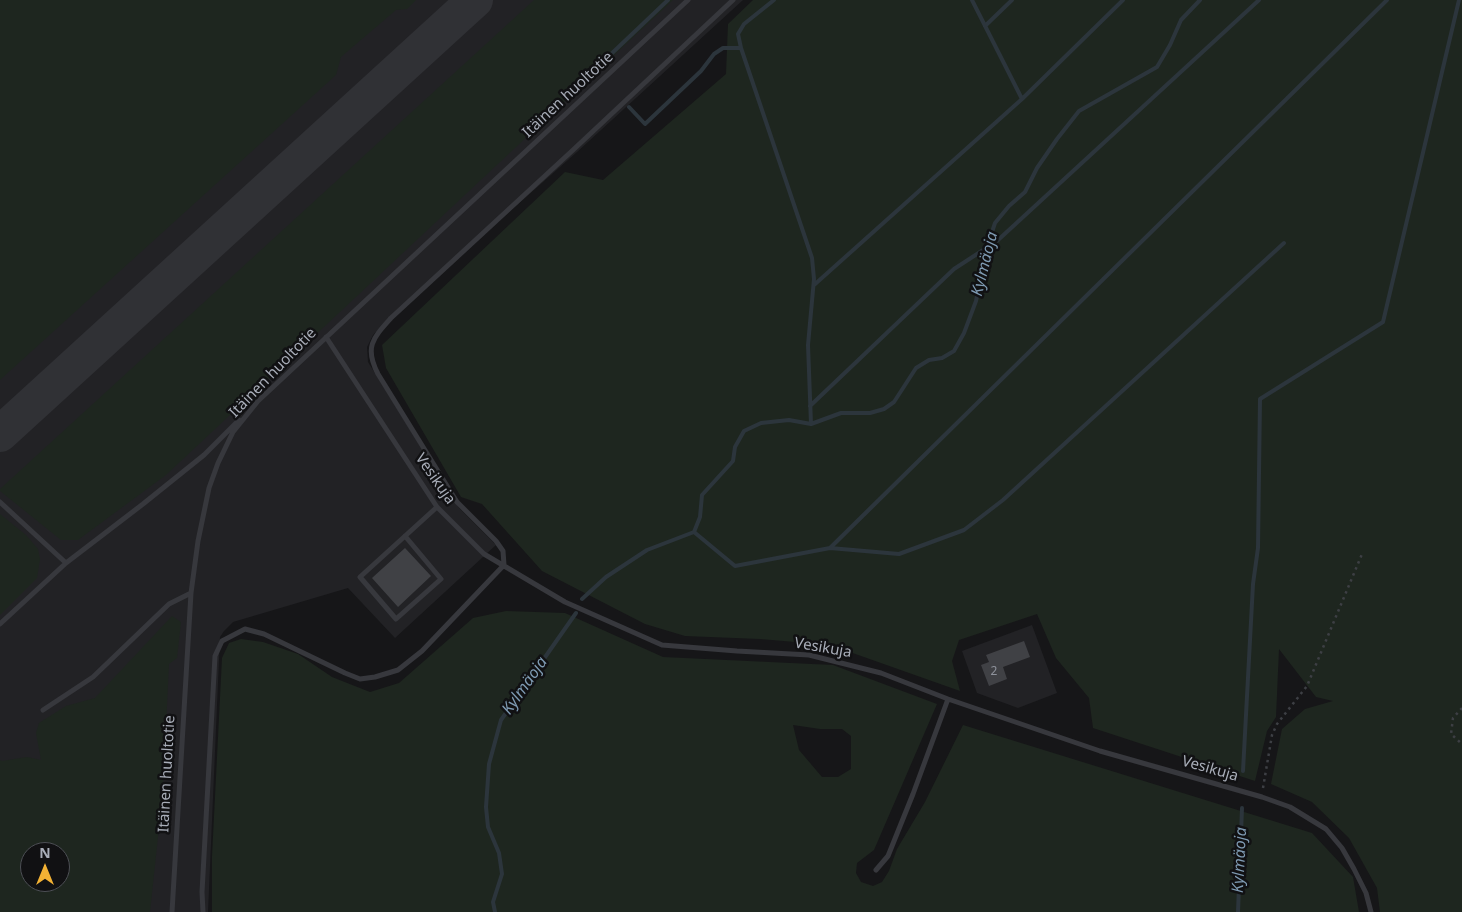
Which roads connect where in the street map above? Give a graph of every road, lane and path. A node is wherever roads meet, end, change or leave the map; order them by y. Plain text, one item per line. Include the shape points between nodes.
1 (688, 0) edge
2 (733, 0) edge
3 (326, 336) junction
4 (258, 401) junction
5 (0, 502) edge
6 (437, 507) junction
7 (405, 536) junction
8 (1362, 554) dead end
9 (66, 563) junction
10 (504, 565) junction
11 (191, 593) junction
12 (0, 624) edge
13 (948, 699) junction
14 (1462, 708) edge
15 (43, 710) dead end
16 (1462, 744) edge
17 (1262, 797) junction
18 (876, 870) dead end
19 (172, 912) edge
20 (202, 912) edge
21 (1371, 912) edge

1 - 3 lane, Itäinen huoltotie
2 - 10 lane via 375,335 371,361 378,374 457,502 496,541 503,552
3 - 4 lane, Itäinen huoltotie
3 - 6 lane, Vesikuja
4 - 9 lane via 204,455
4 - 11 lane, Itäinen huoltotie via 233,432 209,488
5 - 9 lane
6 - 7 lane
6 - 10 lane, Vesikuja via 484,554
7 - 7 lane via 360,577 396,619 441,579
8 - 17 path via 1308,686 1277,724 1270,744
9 - 12 lane
10 - 13 lane, Vesikuja via 565,602 662,644 809,655 881,673
10 - 20 lane via 422,651 398,670 375,677 360,679 264,634 245,629 222,641 216,656
11 - 15 lane via 169,604 92,678
11 - 19 lane, Itäinen huoltotie
13 - 17 lane, Vesikuja via 1100,751
13 - 18 lane via 888,856
14 - 16 path via 1453,718 1451,734
17 - 21 lane, Vesikuja via 1290,807 1326,829 1354,869

